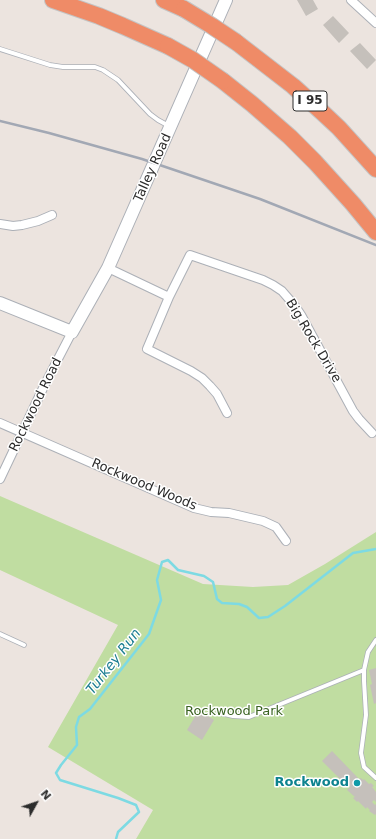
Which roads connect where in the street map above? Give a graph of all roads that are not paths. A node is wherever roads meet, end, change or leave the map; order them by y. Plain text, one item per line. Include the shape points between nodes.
1 (53, 0) edge
2 (164, 0) edge
3 (226, 0) edge
4 (351, 0) edge
5 (376, 23) edge
6 (0, 48) edge
7 (171, 127) junction
8 (376, 170) edge
9 (52, 215) dead end
10 (0, 224) edge
11 (376, 232) edge
12 (108, 268) junction
13 (169, 297) junction
14 (0, 303) edge
15 (72, 332) junction
16 (227, 413) dead end
17 (0, 423) edge
18 (23, 432) junction
19 (372, 433) dead end
20 (0, 479) edge
21 (286, 541) dead end
22 (0, 634) edge
23 (376, 640) edge
24 (24, 645) dead end
25 (364, 670) junction
26 (220, 713) dead end
27 (376, 778) edge

1 - 11 highway, bridge via 99,16 168,46 223,81 286,133
2 - 8 highway, I 95, bridge via 212,26 293,86 339,128
3 - 7 street, Talley Road
4 - 5 street
6 - 7 lane via 50,65 95,66 118,80 154,117
7 - 12 street, Talley Road
9 - 10 street via 22,225
12 - 13 street
12 - 15 street, Talley Road
13 - 16 street via 146,349 202,378 216,394
13 - 19 street, Big Rock Drive via 190,255 273,284 301,315 354,412
14 - 15 street
15 - 18 street, Rockwood Road
17 - 18 street, Rockwood Woods
18 - 20 street, Rockwood Road
18 - 21 street, Rockwood Woods via 194,508 263,521 276,528
22 - 24 lane
23 - 25 lane via 368,652
25 - 26 lane via 248,717
25 - 27 lane via 366,715 361,753 364,767

